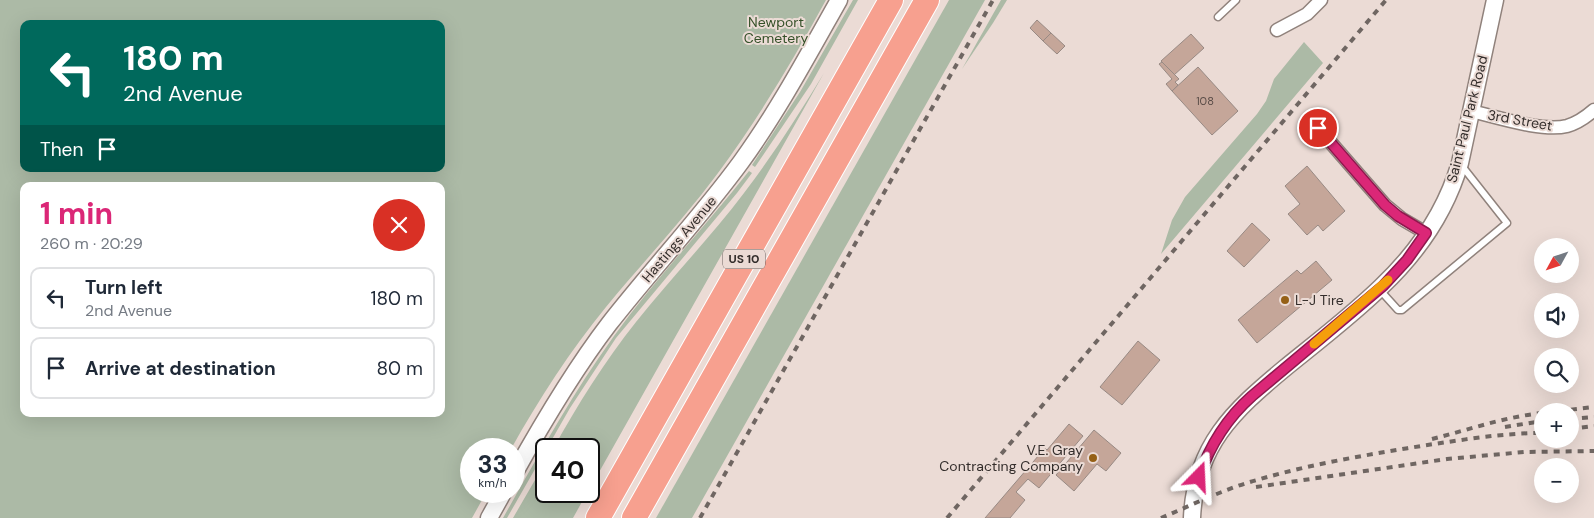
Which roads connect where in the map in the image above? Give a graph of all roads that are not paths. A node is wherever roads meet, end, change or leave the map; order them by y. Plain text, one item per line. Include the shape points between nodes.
1 (839, 0) edge
2 (891, 0) edge
3 (927, 0) edge
4 (932, 0) edge
5 (1236, 0) edge
6 (1321, 0) edge
7 (1495, 0) edge
8 (1218, 17) dead end
9 (1277, 30) dead end
10 (900, 47) junction
11 (1594, 110) edge
12 (1471, 111) junction
13 (1318, 128) dead end
14 (1460, 163) junction
15 (1426, 233) junction
16 (1380, 289) junction
17 (525, 454) edge
18 (497, 503) edge
19 (1192, 512) edge
20 (489, 518) edge
21 (598, 518) edge
22 (634, 518) edge

1 - 17 street, Hastings Avenue via 761,133 596,342 554,403
2 - 21 highway, US 10
3 - 10 highway, US 10
4 - 10 highway
5 - 8 lane
6 - 9 street via 1307,14
7 - 12 street, Saint Paul Park Road
10 - 22 highway, US 10
11 - 12 street, 3rd Street via 1576,123 1555,127
12 - 14 street, Saint Paul Park Road
13 - 15 street via 1385,205
14 - 15 street, Saint Paul Park Road via 1446,200
14 - 16 lane via 1508,223 1402,310 1398,310
15 - 16 street, Saint Paul Park Road
16 - 19 street, Saint Paul Park Road via 1237,410 1208,454 1197,482
18 - 20 street

